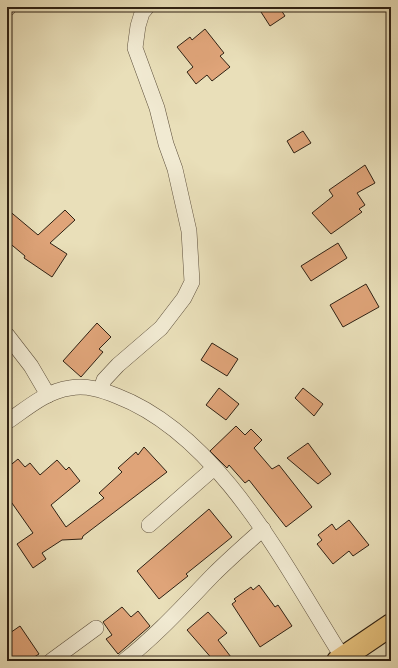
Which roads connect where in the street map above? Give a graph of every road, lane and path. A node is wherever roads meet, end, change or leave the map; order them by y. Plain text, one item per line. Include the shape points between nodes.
1 (147, 7) edge
2 (7, 335) edge
3 (101, 390) junction
4 (48, 395) junction
5 (7, 422) edge
6 (214, 468) junction
7 (148, 526) dead end
8 (263, 528) junction
9 (391, 625) edge
10 (96, 628) dead end
11 (340, 659) edge
12 (51, 661) edge
13 (124, 661) edge

1 - 3 street via 138,26 135,48 176,169 189,230 192,282 184,298 161,328 118,365 104,380
2 - 4 street via 31,366
3 - 4 street via 87,387 70,388
3 - 6 street via 153,412 192,445
4 - 5 street
6 - 7 street
6 - 8 street
8 - 11 street
8 - 13 street via 172,618
9 - 11 highway
10 - 12 street

